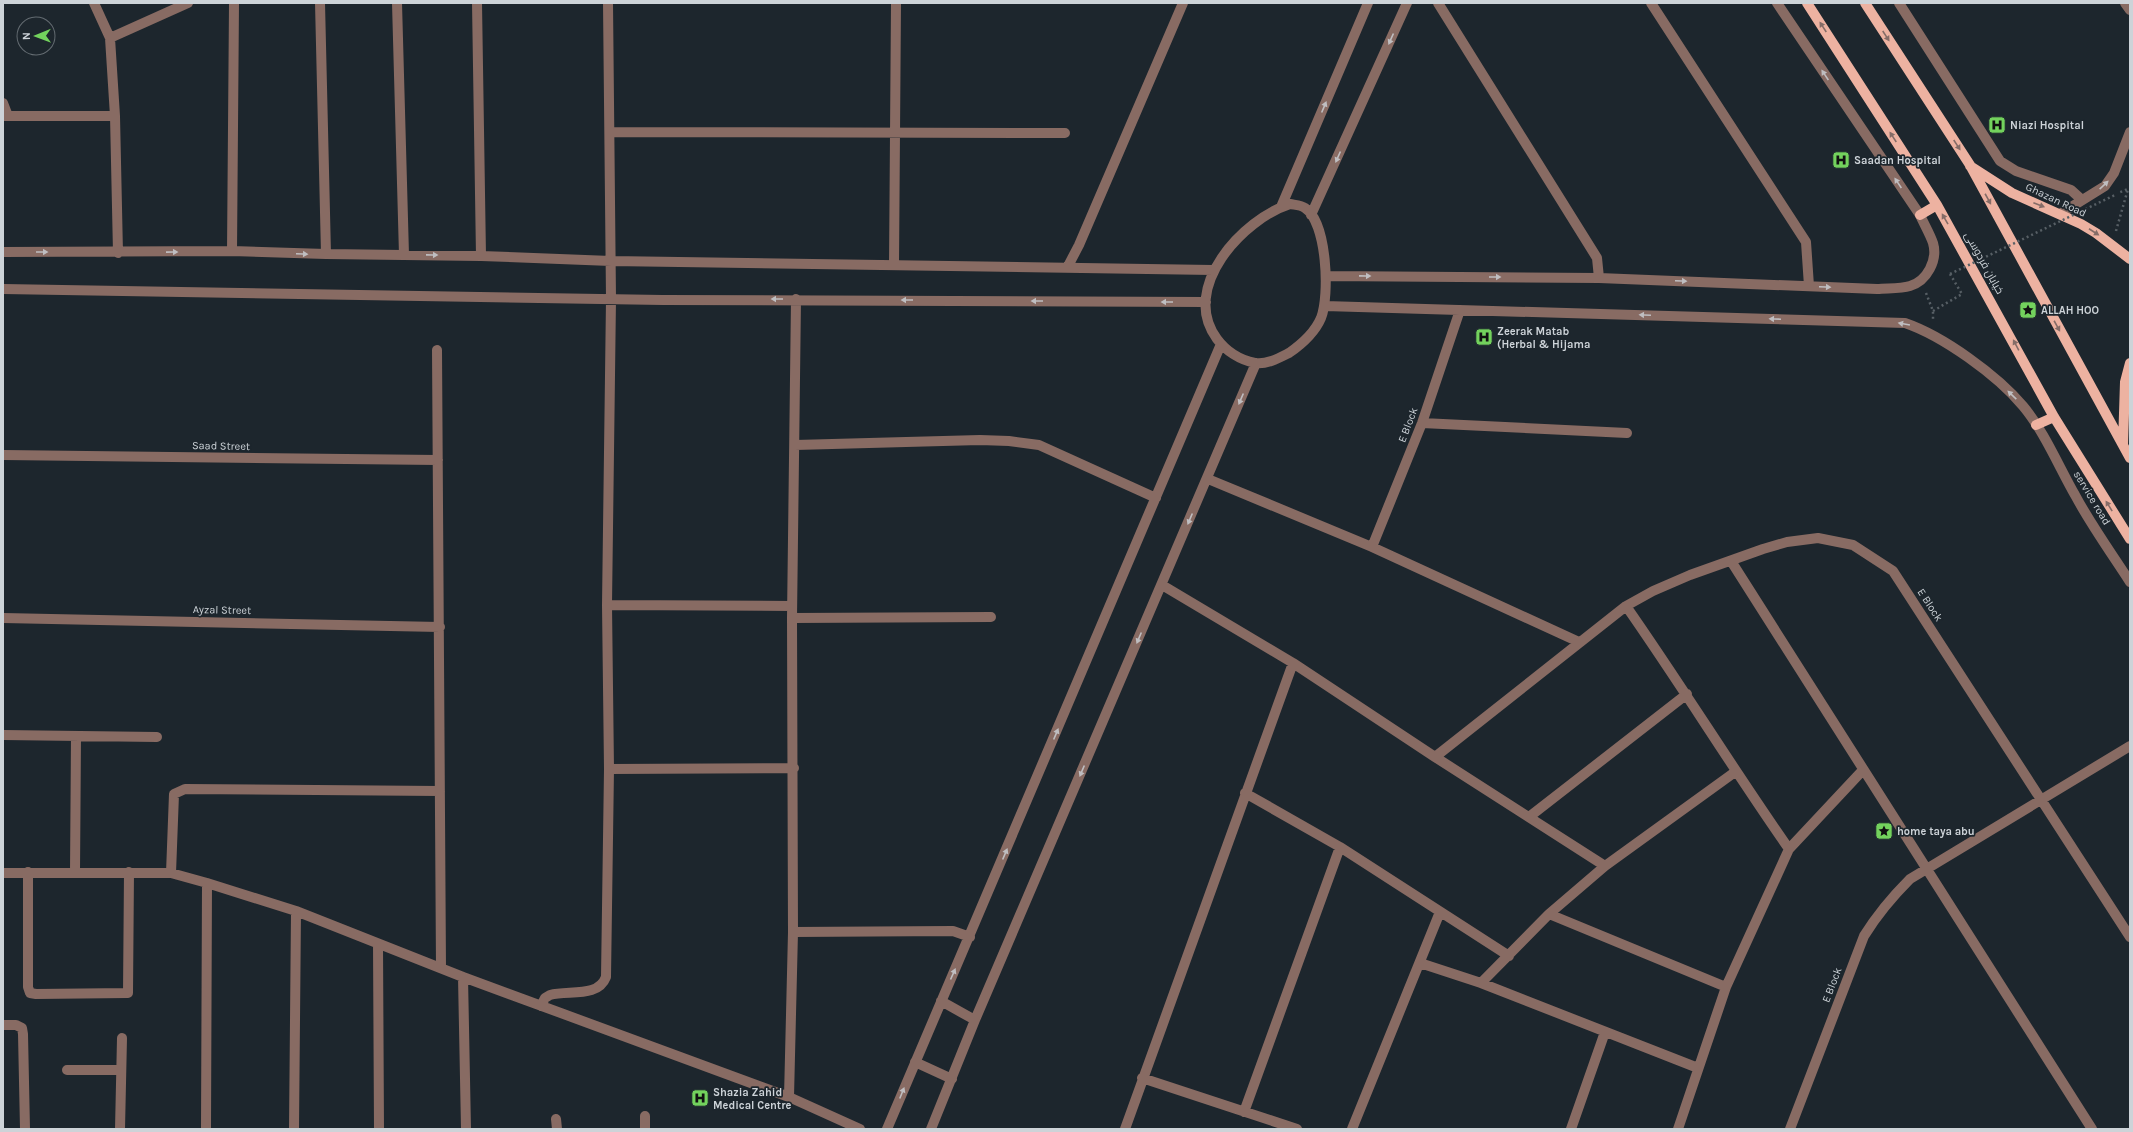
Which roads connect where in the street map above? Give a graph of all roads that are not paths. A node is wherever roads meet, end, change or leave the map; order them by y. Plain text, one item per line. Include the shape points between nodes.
1 (94, 3) edge
2 (188, 3) edge
3 (234, 3) edge
4 (320, 3) edge
5 (397, 3) edge
6 (477, 3) edge
7 (608, 3) edge
8 (896, 3) edge
9 (1183, 3) edge
10 (1368, 3) edge
11 (1407, 3) edge
12 (1438, 3) edge
13 (1651, 3) edge
14 (1776, 3) edge
15 (1807, 3) edge
16 (1865, 3) edge
17 (1899, 3) edge
18 (2125, 3) edge
19 (2130, 10) edge
20 (110, 38) junction
21 (3, 103) edge
22 (6, 116) edge
23 (115, 116) junction
24 (611, 132) junction
25 (894, 132) junction
26 (2130, 132) edge
27 (1065, 133) dead end
28 (1970, 165) junction
29 (2082, 200) junction
30 (1937, 205) junction
31 (1281, 207) junction
32 (2060, 214) junction
33 (1312, 215) junction
34 (1920, 215) junction
35 (232, 251) junction
36 (3, 252) edge
37 (118, 253) junction
38 (326, 254) junction
39 (404, 255) junction
40 (481, 256) junction
41 (2130, 259) edge
42 (611, 261) junction
43 (894, 265) junction
44 (1067, 268) junction
45 (1213, 270) junction
46 (1326, 276) junction
47 (1599, 278) junction
48 (1809, 286) junction
49 (3, 289) edge
50 (611, 299) junction
51 (796, 299) junction
52 (1206, 302) junction
53 (1325, 306) junction
54 (1460, 310) junction
55 (1221, 344) junction
56 (437, 350) dead end
57 (1256, 363) junction
58 (2130, 363) edge
59 (2054, 417) junction
60 (1422, 423) junction
61 (2036, 425) junction
62 (1627, 432) dead end
63 (795, 445) junction
64 (2127, 445) edge
65 (3, 455) edge
66 (2130, 458) edge
67 (438, 460) junction
68 (1208, 479) junction
69 (1156, 498) junction
70 (2130, 539) edge
71 (1372, 547) junction
72 (1731, 560) junction
73 (2130, 582) edge
74 (1162, 584) junction
75 (607, 606) junction
76 (792, 606) junction
77 (1626, 606) junction
78 (991, 617) dead end
79 (3, 618) edge
80 (792, 618) junction
81 (440, 626) junction
82 (1579, 642) junction
83 (1293, 663) junction
84 (1687, 694) junction
85 (3, 735) edge
86 (76, 736) junction
87 (157, 737) dead end
88 (2130, 746) edge
89 (1435, 757) junction
90 (794, 768) junction
91 (610, 769) junction
92 (1863, 770) junction
93 (1735, 772) junction
94 (440, 791) junction
95 (1245, 793) junction
96 (2042, 799) junction
97 (1530, 817) junction
98 (1340, 847) junction
99 (1789, 849) junction
100 (1605, 866) junction
101 (1926, 870) junction
102 (28, 872) junction
103 (76, 872) junction
104 (129, 872) junction
105 (3, 873) edge
106 (171, 873) junction
107 (207, 883) junction
108 (296, 911) junction
109 (1440, 912) junction
110 (1549, 914) junction
111 (793, 932) junction
112 (2130, 937) edge
113 (970, 938) junction
114 (378, 944) junction
115 (1509, 956) junction
116 (1420, 963) junction
117 (441, 968) junction
118 (463, 978) junction
119 (1481, 984) junction
120 (1726, 987) junction
121 (942, 1001) junction
122 (540, 1006) junction
123 (976, 1020) junction
124 (3, 1025) edge
125 (1605, 1032) junction
126 (122, 1038) dead end
127 (914, 1062) junction
128 (1698, 1068) junction
129 (67, 1070) dead end
130 (121, 1070) junction
131 (1142, 1078) junction
132 (952, 1079) junction
133 (789, 1097) junction
134 (1244, 1112) junction
135 (645, 1116) dead end
136 (25, 1129) edge
137 (120, 1129) edge
138 (206, 1129) edge
139 (294, 1129) edge
140 (379, 1129) edge
141 (466, 1129) edge
142 (645, 1129) edge
143 (860, 1129) edge
144 (887, 1129) edge
145 (931, 1129) edge
146 (1125, 1129) edge
147 (1297, 1129) edge
148 (1352, 1129) edge
149 (1571, 1129) edge
150 (1678, 1129) edge
151 (1790, 1129) edge
152 (2092, 1129) edge

1 - 20 street
2 - 20 street
3 - 35 street
4 - 38 street
5 - 39 street
6 - 40 street
7 - 24 street
8 - 25 street
9 - 44 street
31 -> 10 street
11 -> 33 street
12 - 47 street via 1597,258
13 - 48 street via 1806,242
34 -> 14 street
30 -> 15 main road, خیابان فردوسی
16 -> 28 main road
17 - 29 street via 2000,161 2016,172 2071,190
18 - 19 street
20 - 23 street
21 - 22 street
22 - 23 street
23 - 37 street
24 - 25 street
24 - 42 street
25 - 27 street
25 - 43 street
29 -> 26 street via 2105,186 2114,173
28 -> 32 main road, Ghazan Road via 2012,193
28 -> 64 main road
29 - 32 street
30 - 34 main road
59 -> 30 main road, خیابان فردوسی
31 - 33 street via 1298,205 1306,208
31 - 45 street via 1242,235
32 -> 41 main road, Ghazan Road via 2096,233
33 - 46 street via 1323,248
48 -> 34 street via 1898,288 1911,286 1921,280 1929,270 1934,256 1933,244
37 -> 35 street
35 -> 38 street
36 -> 37 street
38 - 39 street
39 -> 40 street
40 - 42 street
42 - 43 street
42 - 50 street
43 - 44 street
44 - 45 street
45 - 52 street
46 -> 47 street
46 - 53 street
47 -> 48 street
49 - 50 street
51 -> 50 street
50 - 75 street
52 -> 51 street
51 - 63 street
52 - 55 street via 1210,326
53 - 54 street, service road
53 - 57 street via 1318,324 1296,348 1274,360
54 - 60 street, E Block
61 -> 54 street, service road via 2024,407 2005,388 1958,351 1933,335 1905,323
55 - 57 street via 1238,357
55 - 69 street
56 - 67 street
57 -> 68 street
58 - 64 main road via 2125,382
59 - 61 main road
70 -> 59 main road, خیابان فردوسی
60 - 62 street
60 - 71 street, E Block
61 - 73 street, service road via 2076,498
63 - 69 street via 1009,440 1039,445
63 - 76 street
64 - 66 main road
65 - 67 street, Saad Street
67 - 81 street
68 - 71 street
68 -> 74 street
113 -> 69 street
71 - 82 street
72 - 77 street, E Block via 1668,584
72 - 92 street
72 - 96 street, E Block via 1787,542 1818,538 1853,545 1893,571
74 - 83 street
74 -> 123 street
75 - 76 street
75 - 91 street
76 - 80 street
77 - 82 street, E Block
77 - 84 street
78 - 80 street
79 - 81 street, Ayzal Street
80 - 90 street
81 - 94 street
82 - 89 street, E Block
83 - 89 street
83 - 95 street
84 - 93 street
84 - 97 street
85 - 86 street
86 - 87 street
86 - 103 street
88 - 96 street, E Block
89 - 97 street
90 - 91 street
90 - 111 street
91 - 122 street via 604,983 593,990 550,995
92 - 99 street
92 - 101 street
93 - 99 street
93 - 100 street
94 - 106 street via 185,789 174,794
94 - 117 street
95 - 98 street
95 - 131 street
96 - 101 street, E Block
96 - 112 street
97 - 100 street
98 - 109 street
98 - 134 street
99 - 120 street
100 - 110 street
101 - 151 street, E Block via 1910,879 1898,891 1877,914 1864,936
101 - 152 street
102 - 103 street
102 - 104 street via 30,993 128,993
102 - 105 street
103 - 104 street
104 - 106 street
106 - 107 street
107 - 108 street
107 - 138 street
108 - 114 street
108 - 139 street
109 - 115 street
109 - 116 street
110 - 115 street
110 - 120 street
111 - 113 street via 953,931
111 - 133 street
121 -> 113 street
114 - 117 street
114 - 140 street
115 - 119 street
116 - 119 street
116 - 148 street
117 - 118 street
118 - 122 street
118 - 141 street
119 - 125 street
120 - 128 street
121 - 123 street
121 - 127 street
122 - 133 street
123 - 132 street
124 - 136 street via 16,1025 22,1028
125 - 128 street
125 - 149 street
126 - 130 street
127 - 132 street
144 -> 127 street
128 - 150 street
129 - 130 street
130 - 137 street
131 - 134 street
131 - 146 street
132 - 145 street
133 - 143 street
134 - 147 street
135 - 142 street

